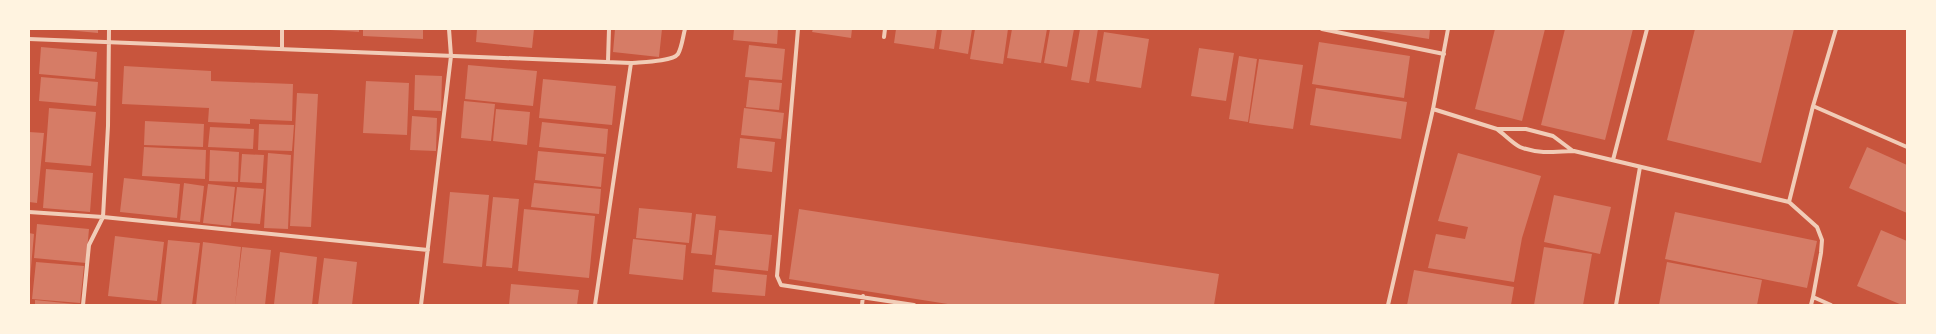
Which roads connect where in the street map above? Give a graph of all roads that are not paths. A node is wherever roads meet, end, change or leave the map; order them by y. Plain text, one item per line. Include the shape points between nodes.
1 (108, 29) edge
2 (282, 29) edge
3 (449, 29) edge
4 (609, 29) edge
5 (685, 29) edge
6 (798, 29) edge
7 (885, 29) edge
8 (1322, 29) edge
9 (1448, 29) edge
10 (1647, 29) edge
11 (1836, 29) edge
12 (884, 37) dead end
13 (29, 39) edge
14 (108, 43) junction
15 (282, 48) junction
16 (1444, 54) junction
17 (450, 56) junction
18 (608, 61) junction
19 (631, 63) junction
20 (1813, 106) junction
21 (1433, 109) junction
22 (1497, 129) junction
23 (1907, 147) edge
24 (1574, 151) junction
25 (1613, 160) junction
26 (1640, 167) junction
27 (1788, 202) junction
28 (29, 212) edge
29 (103, 217) junction
30 (428, 250) junction
31 (863, 296) junction
32 (1813, 297) junction
33 (83, 305) edge
34 (421, 305) edge
35 (595, 305) edge
36 (862, 305) edge
37 (914, 305) edge
38 (1388, 305) edge
39 (1616, 305) edge
40 (1811, 305) edge
41 (1831, 305) edge

1 - 14 street
2 - 15 street
3 - 17 street
4 - 18 street
5 - 19 street via 676,56 664,60
6 - 31 street via 777,276 781,285
7 - 12 street
8 - 16 street
9 - 16 street
10 - 25 street
11 - 20 street
13 - 14 street
14 - 15 street
14 - 29 street via 108,126
15 - 17 street
16 - 21 street
17 - 18 street
17 - 30 street
18 - 19 street
19 - 35 street
20 - 23 street
20 - 27 street
21 - 22 street
21 - 38 street
22 - 24 street via 1526,129 1553,136
22 - 24 street via 1519,146 1543,153
24 - 25 street
25 - 26 street
26 - 27 street
26 - 39 street
27 - 32 street via 1817,227 1822,240
28 - 29 street
29 - 30 street
29 - 33 street via 89,245
30 - 34 street
31 - 36 street
31 - 37 street
32 - 40 street
32 - 41 street

